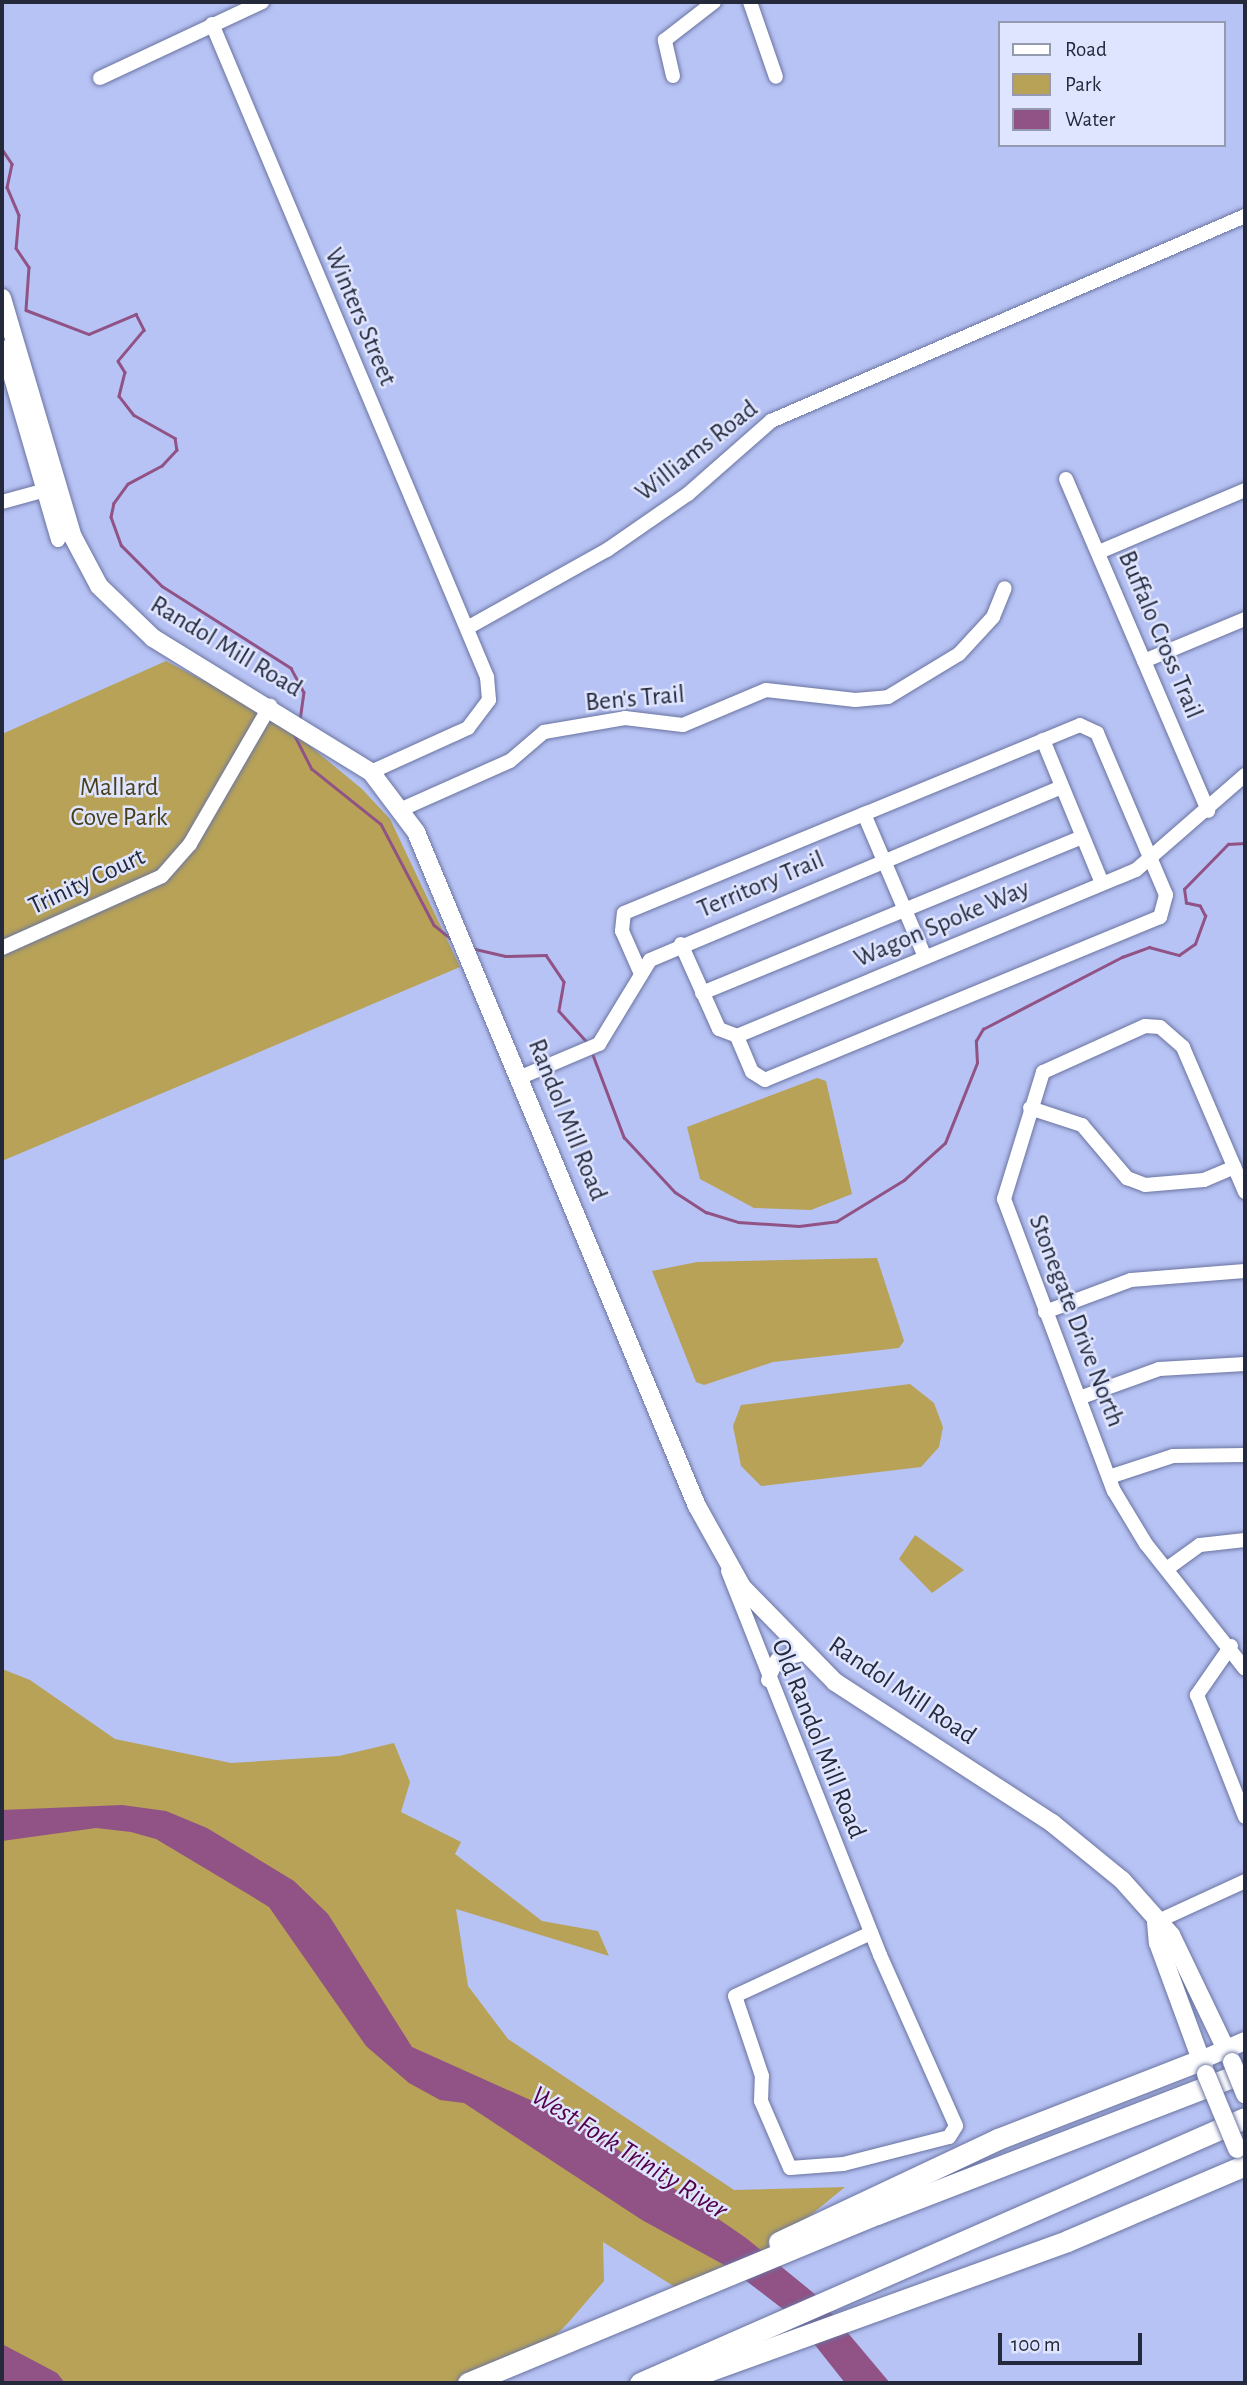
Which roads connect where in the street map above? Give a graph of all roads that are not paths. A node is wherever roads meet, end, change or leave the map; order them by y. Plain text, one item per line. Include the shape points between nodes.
1 (262, 2) edge
2 (713, 2) edge
3 (750, 2) edge
4 (212, 24) junction
5 (673, 76) dead end
6 (776, 77) dead end
7 (100, 78) dead end
8 (1245, 216) edge
9 (2, 298) edge
10 (7, 331) edge
11 (2, 347) edge
12 (1066, 479) dead end
13 (51, 488) junction
14 (1245, 490) edge
15 (2, 502) edge
16 (58, 540) dead end
17 (1098, 552) junction
18 (1005, 588) dead end
19 (1245, 619) edge
20 (469, 627) junction
21 (1144, 661) junction
22 (270, 706) junction
23 (1043, 740) junction
24 (371, 772) junction
25 (1245, 775) edge
26 (1061, 787) junction
27 (402, 809) junction
28 (1208, 811) junction
29 (864, 814) junction
30 (1082, 837) junction
31 (1150, 859) junction
32 (883, 860) junction
33 (1102, 883) junction
34 (905, 910) junction
35 (681, 944) junction
36 (2, 948) edge
37 (925, 957) junction
38 (641, 974) junction
39 (702, 993) junction
40 (737, 1036) junction
41 (522, 1077) junction
42 (1030, 1108) junction
43 (1234, 1167) junction
44 (1245, 1192) edge
45 (1245, 1271) edge
46 (1045, 1312) junction
47 (1245, 1364) edge
48 (1079, 1398) junction
49 (1245, 1455) edge
50 (1109, 1477) junction
51 (1245, 1540) edge
52 (726, 1563) junction
53 (1168, 1568) junction
54 (1231, 1646) junction
55 (802, 1654) junction
56 (1245, 1668) edge
57 (768, 1681) junction
58 (1245, 1817) edge
59 (1245, 1881) edge
60 (1156, 1922) junction
61 (871, 1933) junction
62 (1245, 2041) edge
63 (1235, 2061) edge
64 (1204, 2067) junction
65 (1245, 2095) edge
66 (1245, 2118) edge
67 (1243, 2163) edge
68 (836, 2222) junction
69 (468, 2383) edge
70 (640, 2383) edge
71 (675, 2383) edge

1 - 4 street
2 - 5 street via 665,40 665,62
3 - 6 street
4 - 7 street
4 - 20 street, Winters Street
8 - 20 street, Williams Road via 771,421 688,494 607,550
9 - 10 main road, Randol Mill Road
10 - 13 main road, Randol Mill Road
11 - 13 street, Randol Mill Road
12 - 17 street, Buffalo Cross Trail
13 - 15 street
13 - 16 street, Randol Mill Road
13 - 22 main road, Randol Mill Road via 87,568 111,601 153,638
14 - 17 street
17 - 21 street, Buffalo Cross Trail
18 - 27 street, Ben's Trail via 993,617 959,654 888,696 855,700 766,690 683,725 625,719 544,732 510,761
19 - 21 street
20 - 24 street via 487,677 483,715 448,739
21 - 28 street, Buffalo Cross Trail
22 - 24 main road, Randol Mill Road
22 - 36 street, Trinity Court via 190,844 162,876
23 - 26 street
23 - 29 street
23 - 31 street via 1080,725 1097,733
24 - 27 main road, Randol Mill Road
25 - 28 street, Wagon Spoke Way
26 - 30 street
26 - 32 street, Territory Trail
27 - 41 main road, Randol Mill Road via 433,865
28 - 31 street, Wagon Spoke Way
29 - 32 street
29 - 38 street via 624,914 622,930
30 - 33 street
30 - 34 street
31 - 33 street, Wagon Spoke Way
31 - 40 street via 1166,895 1160,917 765,1080 752,1072
32 - 34 street
32 - 35 street, Territory Trail
33 - 37 street, Wagon Spoke Way
34 - 37 street
34 - 39 street
35 - 38 street, Territory Trail via 650,960
35 - 39 street
37 - 40 street, Wagon Spoke Way
38 - 41 street, Territory Trail via 599,1044
39 - 40 street via 719,1029
41 - 52 main road, Randol Mill Road
42 - 43 street via 1082,1125 1127,1178 1145,1185 1193,1182
42 - 43 street, Stonegate Drive North via 1052,1064 1154,1026 1183,1047
42 - 46 street, Stonegate Drive North via 1004,1199
43 - 44 street
45 - 46 street via 1131,1280
46 - 48 street, Stonegate Drive North
47 - 48 street via 1159,1369
48 - 50 street, Stonegate Drive North
49 - 50 street via 1173,1457
50 - 53 street, Stonegate Drive North via 1135,1529
51 - 53 street via 1200,1545
52 - 55 main road, Randol Mill Road
52 - 57 street, Old Randol Mill Road
53 - 54 street, Stonegate Drive North
54 - 56 street, Stonegate Drive North
54 - 58 street via 1197,1695
55 - 57 street via 776,1660
55 - 60 main road, Randol Mill Road via 1078,1842
57 - 61 street, Old Randol Mill Road
59 - 60 street
60 - 63 main road, Randol Mill Road via 1188,1963
60 - 64 main road via 1158,1943
61 - 61 street, Old Randol Mill Road via 955,2132 842,2164 790,2168 761,2101 762,2076 735,1996
62 - 63 main road
63 - 64 main road
63 - 65 main road, Randol Mill Road, bridge
63 - 68 highway
64 - 67 main road, bridge
64 - 68 highway via 998,2139
66 - 70 highway via 874,2285
67 - 71 highway via 885,2308
68 - 69 highway via 664,2302

